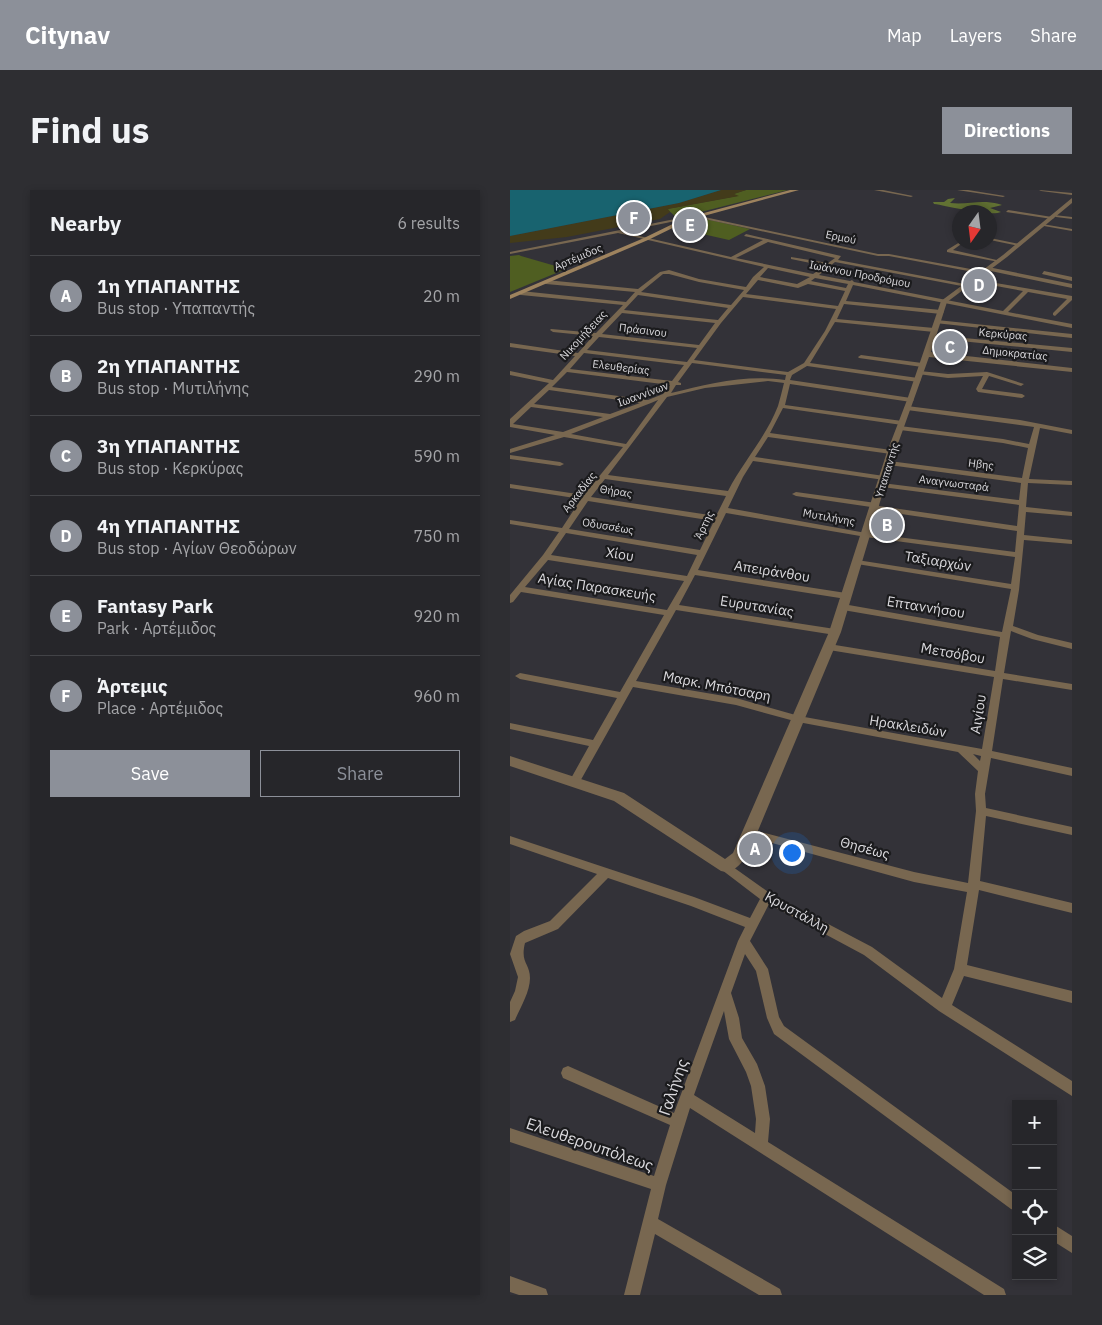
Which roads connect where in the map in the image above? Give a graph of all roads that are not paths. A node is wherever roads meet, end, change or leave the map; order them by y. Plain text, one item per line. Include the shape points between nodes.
1 (796, 190) edge
2 (876, 190) edge
3 (959, 190) edge
4 (1041, 190) edge
5 (978, 191) edge
6 (1072, 194) edge
7 (911, 196) dead end
8 (1003, 196) dead end
9 (972, 197) dead end
10 (1071, 202) edge
11 (1008, 211) dead end
12 (695, 216) junction
13 (1054, 217) junction
14 (1072, 218) edge
15 (1044, 225) junction
16 (1072, 230) edge
17 (617, 232) junction
18 (746, 236) dead end
19 (646, 239) junction
20 (767, 240) junction
21 (997, 240) edge
22 (1019, 245) junction
23 (952, 249) edge
24 (510, 253) edge
25 (732, 258) junction
26 (793, 258) dead end
27 (835, 261) junction
28 (997, 262) junction
29 (828, 265) junction
30 (767, 266) junction
31 (986, 271) junction
32 (815, 275) junction
33 (755, 278) junction
34 (1072, 279) edge
35 (974, 280) junction
36 (546, 282) junction
37 (807, 282) junction
38 (852, 282) junction
39 (967, 285) junction
40 (1072, 286) edge
41 (746, 288) junction
42 (848, 290) junction
43 (1027, 290) junction
44 (638, 292) junction
45 (521, 293) junction
46 (740, 295) junction
47 (510, 297) edge
48 (1072, 298) edge
49 (944, 301) junction
50 (627, 304) junction
51 (842, 305) junction
52 (732, 307) junction
53 (621, 311) junction
54 (940, 312) junction
55 (1004, 313) junction
56 (1055, 314) dead end
57 (833, 320) junction
58 (719, 322) junction
59 (937, 322) junction
60 (1072, 326) edge
61 (553, 330) dead end
62 (933, 334) junction
63 (597, 335) junction
64 (1072, 336) edge
65 (510, 344) edge
66 (700, 347) junction
67 (1072, 350) edge
68 (581, 353) junction
69 (926, 354) junction
70 (861, 357) dead end
71 (690, 362) junction
72 (806, 364) junction
73 (564, 370) junction
74 (1072, 370) edge
75 (920, 372) junction
76 (510, 373) edge
77 (987, 374) junction
78 (789, 378) junction
79 (554, 382) junction
80 (675, 384) junction
81 (1021, 384) dead end
82 (705, 386) junction
83 (546, 388) junction
84 (664, 396) junction
85 (1022, 396) dead end
86 (650, 402) junction
87 (909, 404) junction
88 (528, 405) junction
89 (781, 406) junction
90 (612, 416) junction
91 (510, 424) edge
92 (1038, 424) junction
93 (901, 426) junction
94 (1072, 432) edge
95 (562, 435) junction
96 (767, 435) junction
97 (628, 446) junction
98 (1031, 447) junction
99 (510, 451) edge
100 (510, 457) edge
101 (890, 458) junction
102 (751, 459) junction
103 (560, 464) dead end
104 (605, 477) junction
105 (1026, 481) junction
106 (883, 482) junction
107 (1072, 483) edge
108 (510, 486) edge
109 (731, 494) junction
110 (796, 494) dead end
111 (586, 498) junction
112 (875, 506) junction
113 (1022, 506) junction
114 (724, 510) junction
115 (1072, 514) edge
116 (719, 519) junction
117 (510, 522) edge
118 (563, 530) junction
119 (1021, 533) junction
120 (866, 535) junction
121 (1072, 542) edge
122 (703, 553) junction
123 (1019, 555) junction
124 (546, 557) junction
125 (857, 562) junction
126 (691, 576) junction
127 (1015, 587) junction
128 (519, 589) junction
129 (846, 596) junction
130 (510, 600) edge
131 (843, 608) junction
132 (672, 610) junction
133 (1006, 631) junction
134 (835, 632) junction
135 (1072, 646) edge
136 (829, 647) junction
137 (998, 674) junction
138 (520, 676) dead end
139 (630, 683) junction
140 (1072, 687) edge
141 (622, 696) junction
142 (798, 720) junction
143 (510, 726) edge
144 (595, 744) junction
145 (959, 748) junction
146 (986, 753) junction
147 (510, 761) edge
148 (984, 769) junction
149 (1072, 772) edge
150 (574, 782) junction
151 (981, 811) junction
152 (1072, 831) edge
153 (750, 833) junction
154 (510, 840) edge
155 (726, 867) junction
156 (606, 872) junction
157 (974, 887) junction
158 (767, 897) junction
159 (1072, 908) edge
160 (752, 924) junction
161 (744, 941) junction
162 (960, 969) junction
163 (724, 994) junction
164 (1072, 996) edge
165 (944, 1007) junction
166 (510, 1016) edge
167 (568, 1073) dead end
168 (1072, 1090) edge
169 (686, 1098) junction
170 (679, 1122) junction
171 (510, 1135) edge
172 (761, 1145) junction
173 (659, 1185) junction
174 (1012, 1201) edge
175 (650, 1223) junction
176 (1057, 1234) edge
177 (1072, 1245) edge
178 (510, 1284) edge
179 (540, 1295) edge
180 (632, 1295) edge
181 (774, 1295) edge
182 (998, 1295) edge

1 - 12 main road, Αρτέμιδος
2 - 7 street
3 - 5 street
4 - 6 street
5 - 8 street
5 - 9 street
10 - 13 street
11 - 13 street
12 - 17 street
12 - 19 main road, Αρτέμιδος
12 - 31 street, Ερμού via 879,255
13 - 14 street
13 - 15 street
15 - 16 street
15 - 22 street
17 - 19 street, Ιωάννου Προδρόμου
17 - 24 street
18 - 20 street
19 - 25 street, Ιωάννου Προδρόμου
19 - 36 main road, Αρτέμιδος
20 - 25 street
20 - 27 street via 839,257
21 - 22 street
22 - 28 street
23 - 28 street via 949,251
25 - 30 street, Ιωάννου Προδρόμου
26 - 29 street
27 - 29 street
27 - 39 street
28 - 31 street
28 - 34 street
29 - 32 street
30 - 32 street, Ιωάννου Προδρόμου
30 - 33 street
31 - 35 street
31 - 40 street, Ερμού
32 - 37 street
32 - 38 street, Ιωάννου Προδρόμου
33 - 37 street via 799,287
33 - 41 street
35 - 39 street
35 - 43 street
36 - 44 street
36 - 45 main road, Αρτέμιδος
37 - 42 street
38 - 42 street
38 - 49 street, Ιωάννου Προδρόμου
39 - 49 street
41 - 44 street, Νικομήδειας via 662,273
41 - 46 street
42 - 51 street
43 - 48 street
43 - 55 street
44 - 50 street, Νικομήδειας
44 - 52 street
45 - 47 main road, Αρτέμιδος
45 - 50 street
46 - 51 street
46 - 52 street
48 - 56 street
49 - 54 street, Υπαπαντής
49 - 55 street, Ιωάννου Προδρόμου
50 - 53 street, Νικομήδειας
51 - 54 street
51 - 57 street
52 - 58 street
53 - 58 street
53 - 63 street, Νικομήδειας
54 - 59 street, Υπαπαντής
55 - 60 street, Ιωάννου Προδρόμου
57 - 62 street, Κερκύρας
57 - 72 street
58 - 66 street
59 - 62 street, Υπαπαντής
59 - 64 street
61 - 63 street, Πράσινου
62 - 67 street, Κερκύρας
62 - 69 street, Υπαπαντής
63 - 66 street, Πράσινου
63 - 68 street, Νικομήδειας
65 - 68 street
66 - 71 street
68 - 71 street
68 - 73 street, Νικομήδειας
69 - 74 street, Δημοκρατίας
69 - 75 street, Υπαπαντής
70 - 75 street
71 - 78 street
71 - 80 street
72 - 75 street
72 - 78 street
73 - 79 street, Νικομήδειας
73 - 80 street, Ελευθερίας
75 - 77 street via 948,376
75 - 87 street, Υπαπαντής
76 - 79 street
77 - 81 street
77 - 85 street via 978,389 980,391
78 - 82 street, Ιωαννίνων
78 - 87 street
78 - 89 street, Άρτης
79 - 83 street, Νικομήδειας
80 - 82 street, Ελευθερίας
80 - 84 street, Αρκαδίας
82 - 84 street, Ιωαννίνων
83 - 86 street
83 - 88 street, Νικομήδειας
84 - 86 street, Ιωαννίνων
84 - 97 street, Αρκαδίας
86 - 90 street, Ιωαννίνων
87 - 92 street
87 - 93 street, Υπαπαντής
88 - 90 street
88 - 91 street, Νικομήδειας
89 - 93 street
89 - 96 street, Άρτης
90 - 95 street, Ιωαννίνων
91 - 95 street
92 - 94 street
92 - 98 street, Αιγίου
93 - 98 street
93 - 101 street, Υπαπαντής
95 - 97 street
95 - 99 street, Ιωαννίνων
96 - 101 street, Ηβης
96 - 102 street, Άρτης
97 - 104 street, Αρκαδίας
98 - 105 street, Αιγίου
100 - 103 street
101 - 105 street, Ηβης
101 - 106 street, Υπαπαντής
102 - 106 street, Αναγνωσταρά
102 - 109 street, Άρτης
104 - 109 street
104 - 111 street, Αρκαδίας
105 - 107 street, Ηβης
105 - 113 street, Αιγίου
106 - 112 street, Υπαπαντής
106 - 113 street, Αναγνωσταρά
108 - 111 street, Θήρας
109 - 114 street, Άρτης
110 - 112 street
111 - 116 street, Θήρας
111 - 118 street, Αρκαδίας
112 - 119 street
112 - 120 street, Υπαπαντής
113 - 115 street, Αναγνωσταρά
113 - 119 street, Αιγίου
114 - 116 street, Άρτης
114 - 120 street, Μυτιλήνης
116 - 122 street, Άρτης
117 - 118 street, Οδυσσέως
118 - 122 street, Οδυσσέως
118 - 124 street, Αρκαδίας
119 - 121 street
119 - 123 street, Αιγίου
120 - 123 street, Μυτιλήνης
120 - 125 street, Υπαπαντής
122 - 126 street, Άρτης
123 - 127 street, Αιγίου
124 - 126 street, Χίου
124 - 128 street, Αρκαδίας
125 - 127 street, Ταξιαρχών
125 - 129 street, Υπαπαντής
126 - 129 street, Απειράνθου
126 - 132 street, Άρτης
127 - 133 street, Αιγίου
128 - 130 street, Αρκαδίας
128 - 132 street, Αγίας Παρασκευής
129 - 131 street, Υπαπαντής
131 - 133 street, Επταννήσου
131 - 134 street, Υπαπαντής
132 - 134 street, Ευρυτανίας
132 - 139 street, Άρτης
133 - 135 street, Επταννήσου
133 - 137 street, Αιγίου
134 - 136 street, Υπαπαντής
136 - 137 street, Μετσόβου
136 - 142 street, Υπαπαντής
137 - 140 street, Μετσόβου
137 - 146 street, Αιγίου
138 - 141 street
139 - 141 street, Άρτης
139 - 142 street, Μαρκ. Μπότσαρη via 715,697
141 - 144 street, Άρτης
142 - 145 street, Ηρακλειδών
142 - 153 street, Υπαπαντής
143 - 144 street
144 - 150 street, Άρτης
145 - 146 street, Ηρακλειδών
145 - 148 street
146 - 148 street, Αιγίου
146 - 149 street, Ηρακλειδών
147 - 150 street, Κρυστάλλη
148 - 151 street, Αιγίου
150 - 155 street, Κρυστάλλη via 618,797 640,809
151 - 152 street
151 - 157 street, Αιγίου
153 - 155 street, Υπαπαντής via 738,857
153 - 157 street, Θησέως via 914,877
154 - 156 street
155 - 158 street, Κρυστάλλη
156 - 160 street
156 - 166 street via 554,925 520,940 516,954 524,977
157 - 159 street, Θησέως
157 - 162 street, Αιγίου
158 - 160 street, Γαλήνης
158 - 165 street, Κρυστάλλη via 868,951
160 - 161 street, Γαλήνης
161 - 163 street, Γαλήνης
161 - 174 street via 762,969 773,1018 779,1030
162 - 164 street
162 - 165 street, Αιγίου
163 - 169 street, Γαλήνης
163 - 172 street via 736,1038 758,1086 763,1119
165 - 168 street, Κρυστάλλη
167 - 170 street
169 - 170 street, Γαλήνης
169 - 172 street
170 - 173 street, Γαλήνης
171 - 173 street, Ελευθερουπόλεως
172 - 182 street
173 - 175 street, Γαλήνης
175 - 180 street, Γαλήνης
175 - 181 street
176 - 177 street
178 - 179 street

